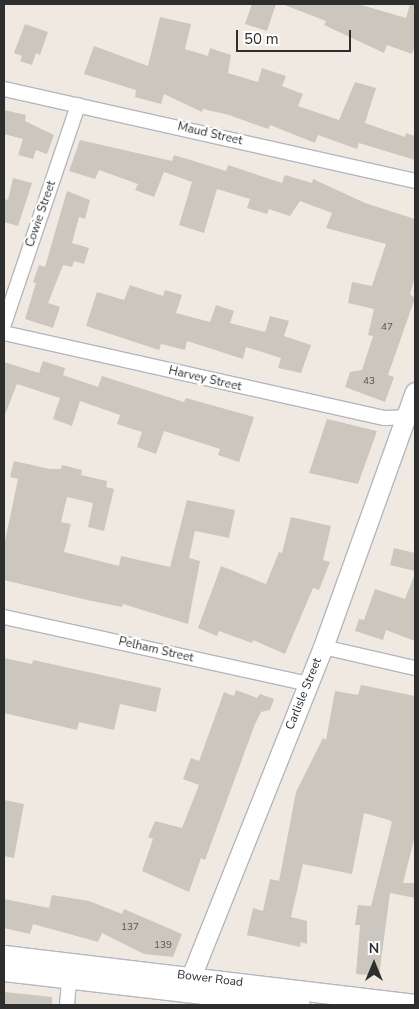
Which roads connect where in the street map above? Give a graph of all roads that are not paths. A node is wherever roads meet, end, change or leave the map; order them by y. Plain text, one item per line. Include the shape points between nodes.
1 (4, 89) edge
2 (78, 105) junction
3 (415, 182) edge
4 (4, 324) edge
5 (4, 333) edge
6 (415, 392) edge
7 (411, 417) edge
8 (4, 617) edge
9 (323, 647) junction
10 (415, 668) edge
11 (308, 684) junction
12 (4, 955) edge
13 (4, 971) edge
14 (70, 971) junction
15 (188, 985) junction
16 (304, 1000) edge
17 (415, 1004) edge
18 (67, 1005) edge

1 - 2 street, Maud Street
2 - 3 street, Maud Street
2 - 4 street, Cowie Street
5 - 7 street, Harvey Street via 284,397 391,419
6 - 7 street, Carlisle Street
7 - 9 street, Carlisle Street
8 - 11 street, Pelham Street
9 - 10 street
9 - 11 street, Carlisle Street
11 - 15 street, Carlisle Street
12 - 14 street, Bower Road
13 - 14 street, Bower Road
14 - 15 street, Bower Road
14 - 18 street
15 - 16 street, Bower Road
16 - 17 street, Bower Road

